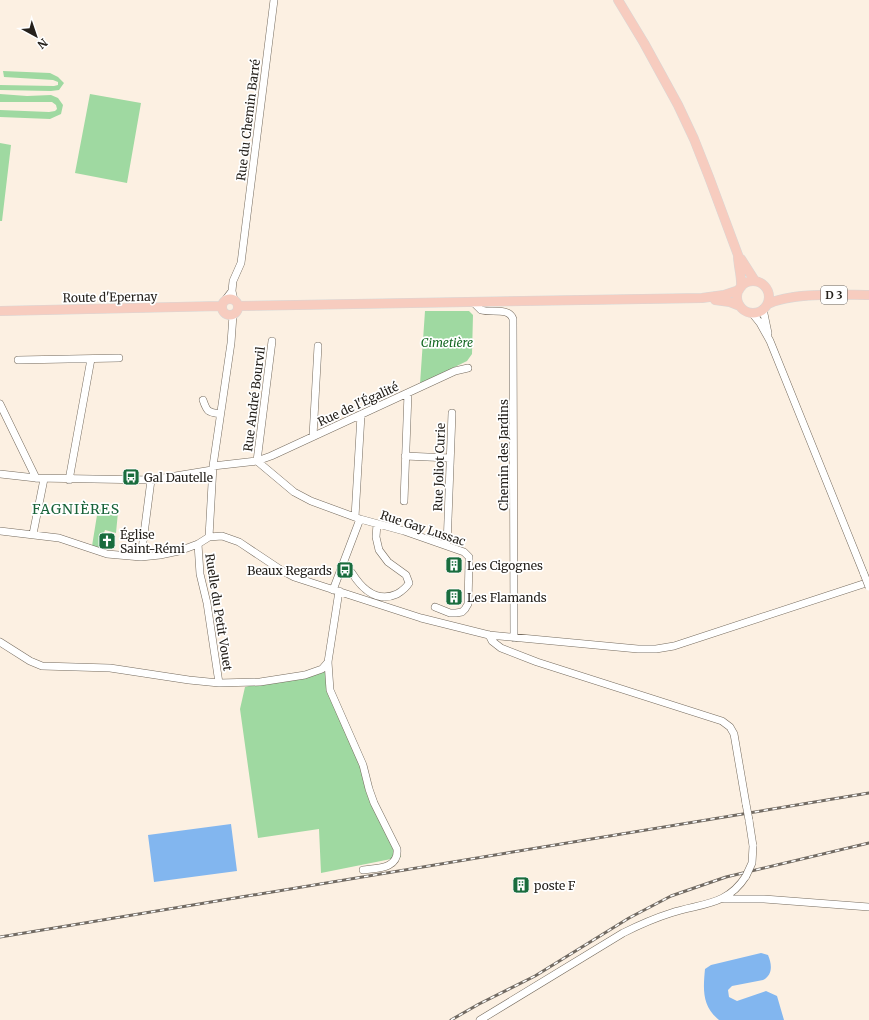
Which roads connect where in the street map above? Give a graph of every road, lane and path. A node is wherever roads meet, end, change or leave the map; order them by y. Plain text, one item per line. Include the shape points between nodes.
1 (274, 0) edge
2 (618, 0) edge
3 (738, 255) junction
4 (755, 281) junction
5 (740, 288) junction
6 (767, 288) junction
7 (869, 295) edge
8 (800, 296) junction
9 (702, 298) junction
10 (230, 300) junction
11 (473, 302) junction
12 (740, 306) junction
13 (765, 307) junction
14 (0, 311) edge
15 (752, 313) junction
16 (233, 315) junction
17 (770, 340) junction
18 (272, 341) dead end
19 (318, 346) dead end
20 (119, 358) dead end
21 (91, 359) junction
22 (18, 360) dead end
23 (468, 368) dead end
24 (408, 393) junction
25 (203, 400) dead end
26 (0, 404) edge
27 (452, 413) dead end
28 (220, 414) junction
29 (361, 415) junction
30 (313, 436) junction
31 (405, 456) junction
32 (450, 458) junction
33 (257, 461) junction
34 (213, 468) junction
35 (0, 474) edge
36 (40, 478) junction
37 (70, 480) junction
38 (151, 480) junction
39 (404, 500) dead end
40 (358, 518) junction
41 (377, 524) junction
42 (0, 531) edge
43 (33, 534) junction
44 (209, 537) junction
45 (198, 544) junction
46 (447, 546) junction
47 (141, 557) junction
48 (352, 573) dead end
49 (869, 582) edge
50 (869, 587) edge
51 (336, 591) junction
52 (435, 607) dead end
53 (489, 635) junction
54 (514, 638) junction
55 (0, 642) edge
56 (328, 662) junction
57 (219, 683) junction
58 (363, 870) dead end
59 (721, 900) junction
60 (869, 907) edge
61 (480, 1020) edge

1 - 10 street, Rue du Chemin Barré via 244,243
2 - 3 main road via 678,105
3 - 4 main road
3 - 5 main road
4 - 5 main road via 750,281
4 - 6 main road
5 - 9 main road via 724,295
5 - 12 main road
6 - 8 main road, D 3
6 - 13 main road via 769,296
7 - 8 main road, D 3
8 - 13 main road, D 3 via 777,300
9 - 11 main road, Route d'Epernay
9 - 12 main road via 724,300
10 - 11 main road, Route d'Epernay
10 - 14 main road, Route d'Epernay
10 - 16 main road via 236,314
10 - 16 main road via 225,313
11 - 54 street, Chemin des Jardins via 481,310 508,312 513,319
12 - 15 main road
13 - 15 main road
13 - 17 street
15 - 17 street
16 - 28 street
17 - 50 street, bridge
18 - 33 street, Rue André Bourvil
19 - 30 street
20 - 21 street
21 - 22 street
21 - 37 street
23 - 24 street, Rue de l'Égalité via 455,371
24 - 29 street, Rue de l'Égalité
24 - 31 street
25 - 28 street via 210,413
26 - 36 street
27 - 32 street, Rue Joliot Curie
28 - 34 street
29 - 30 street, Rue de l'Égalité
29 - 40 street
30 - 33 street, Rue de l'Égalité
31 - 32 street
31 - 39 street
32 - 46 street, Rue Joliot Curie
33 - 34 street, Rue de l'Égalité
33 - 40 street, Rue Gay Lussac via 303,497
34 - 38 street, Rue de l'Égalité
34 - 44 street
35 - 36 street, Rue de l'Égalité
36 - 37 street, Rue de l'Égalité
36 - 43 street
37 - 38 street, Rue de l'Égalité
38 - 47 street
40 - 41 street, Rue Gay Lussac
40 - 51 street
41 - 46 street, Rue Gay Lussac via 404,530
41 - 48 street via 379,550 388,562 406,575 409,580 407,586 393,595 379,596 365,590
42 - 43 street
43 - 47 street via 68,540 107,554
44 - 45 street
44 - 51 street via 222,536 234,540 288,574
45 - 47 street via 169,554
45 - 57 street, Ruelle du Petit Vouet via 200,574
46 - 52 street, Rue Gay Lussac via 464,552 469,557 468,604 462,612 456,614
49 - 54 street via 664,648 624,648
51 - 53 street via 421,618
51 - 56 street
53 - 54 street
53 - 59 street, bridge via 501,648 537,662 727,724 734,734 753,846 752,863 746,876 736,890
55 - 57 street via 42,666 110,668
56 - 57 street via 322,670 313,673 260,682
56 - 58 street via 332,696 363,766 374,802 397,849 398,855 387,867
59 - 60 street via 764,899
59 - 61 street via 671,913 623,933

